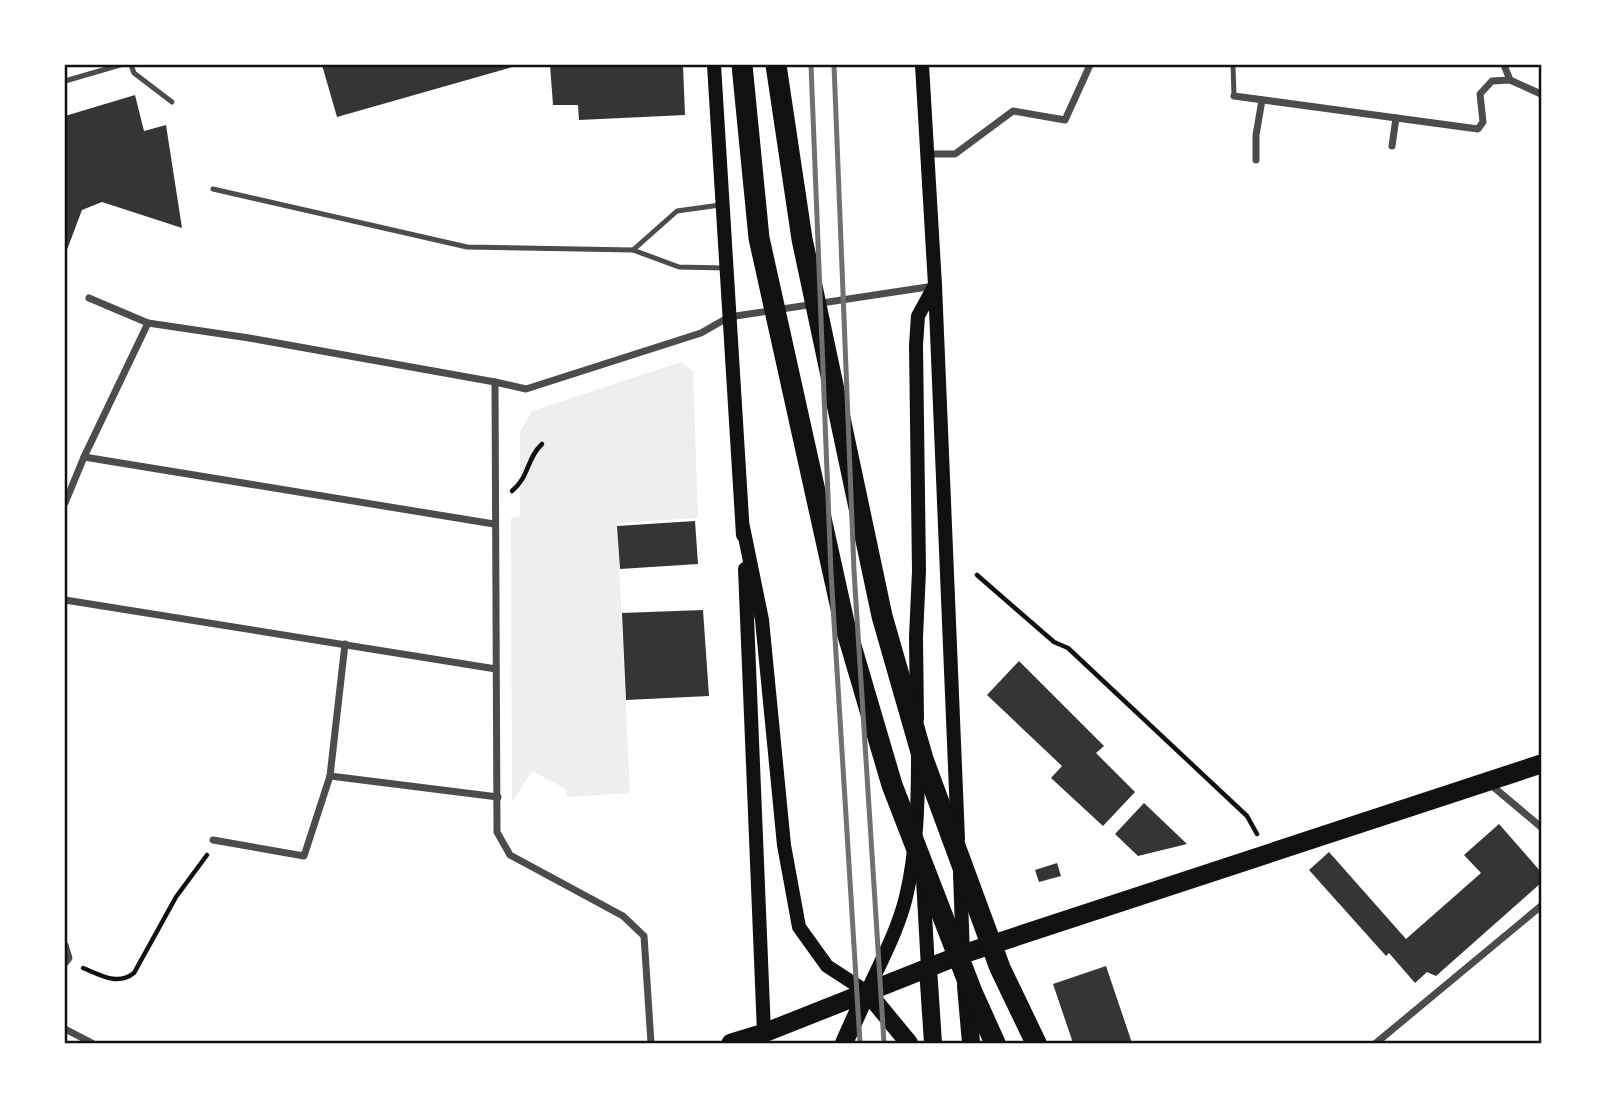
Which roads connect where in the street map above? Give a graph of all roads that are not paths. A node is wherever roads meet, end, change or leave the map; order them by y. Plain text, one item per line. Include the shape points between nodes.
1 (120, 65) edge
2 (131, 65) edge
3 (714, 65) edge
4 (742, 65) edge
5 (776, 65) edge
6 (922, 65) edge
7 (1090, 65) edge
8 (1233, 65) edge
9 (1504, 65) edge
10 (1510, 80) junction
11 (65, 81) edge
12 (1541, 94) edge
13 (1234, 96) joint
14 (1262, 100) junction
15 (172, 102) dead end
16 (1396, 118) junction
17 (1392, 146) dead end
18 (927, 154) junction
19 (1256, 160) dead end
20 (213, 189) dead end
21 (724, 204) junction
22 (633, 250) junction
23 (727, 268) junction
24 (935, 285) junction
25 (89, 298) dead end
26 (729, 317) junction
27 (148, 323) junction
28 (495, 382) junction
29 (84, 457) junction
30 (65, 503) edge
31 (494, 524) junction
32 (743, 527) junction
33 (65, 600) edge
34 (345, 644) junction
35 (496, 669) junction
36 (1541, 764) edge
37 (330, 776) junction
38 (1488, 782) junction
39 (498, 797) junction
40 (919, 811) junction
41 (1541, 827) edge
42 (216, 840) road end
43 (1541, 906) edge
44 (65, 945) edge
45 (963, 954) junction
46 (65, 962) edge
47 (928, 968) junction
48 (867, 992) junction
49 (65, 1028) edge
50 (765, 1038) edge
51 (92, 1043) edge
52 (651, 1043) edge
53 (731, 1043) edge
54 (844, 1043) edge
55 (909, 1043) edge
56 (933, 1043) edge
57 (971, 1043) edge
58 (995, 1043) edge
59 (1036, 1043) edge
60 (1376, 1043) edge

1 - 11 lane
2 - 15 lane via 134,73
3 - 21 main road
4 - 58 highway via 759,238 844,622 892,785
5 - 59 highway via 802,240 882,616 923,758 1000,968
6 - 18 main road
7 - 18 street via 1065,120 1013,111 955,154
8 - 13 lane
9 - 10 street
10 - 12 street
10 - 16 street via 1492,80 1480,94 1483,122 1478,129
13 - 14 street
14 - 16 street
14 - 19 street
16 - 17 street
18 - 24 main road
20 - 22 lane via 467,247
21 - 22 lane via 677,211
21 - 23 main road
22 - 23 lane via 679,267
23 - 26 main road
24 - 26 street
24 - 40 main road via 918,316 916,345
24 - 45 main road
25 - 27 street
26 - 28 street via 701,333 526,389
26 - 32 main road
27 - 28 street
27 - 29 street
28 - 31 street
29 - 30 street
29 - 31 street
31 - 35 street
32 - 48 main road via 762,620 784,845 799,927 827,966
32 - 50 main road
33 - 34 street
34 - 35 street
34 - 37 street
35 - 39 street
36 - 38 highway
37 - 39 street
37 - 42 street via 304,856
38 - 41 street
38 - 45 highway
39 - 52 street via 497,832 510,855 623,916 644,936
40 - 47 main road
40 - 48 main road via 906,897
43 - 60 street
44 - 46 street via 69,958
45 - 47 highway
45 - 57 main road
47 - 48 highway
47 - 56 main road
48 - 50 highway
48 - 54 main road
48 - 55 main road
49 - 51 street
50 - 53 highway

